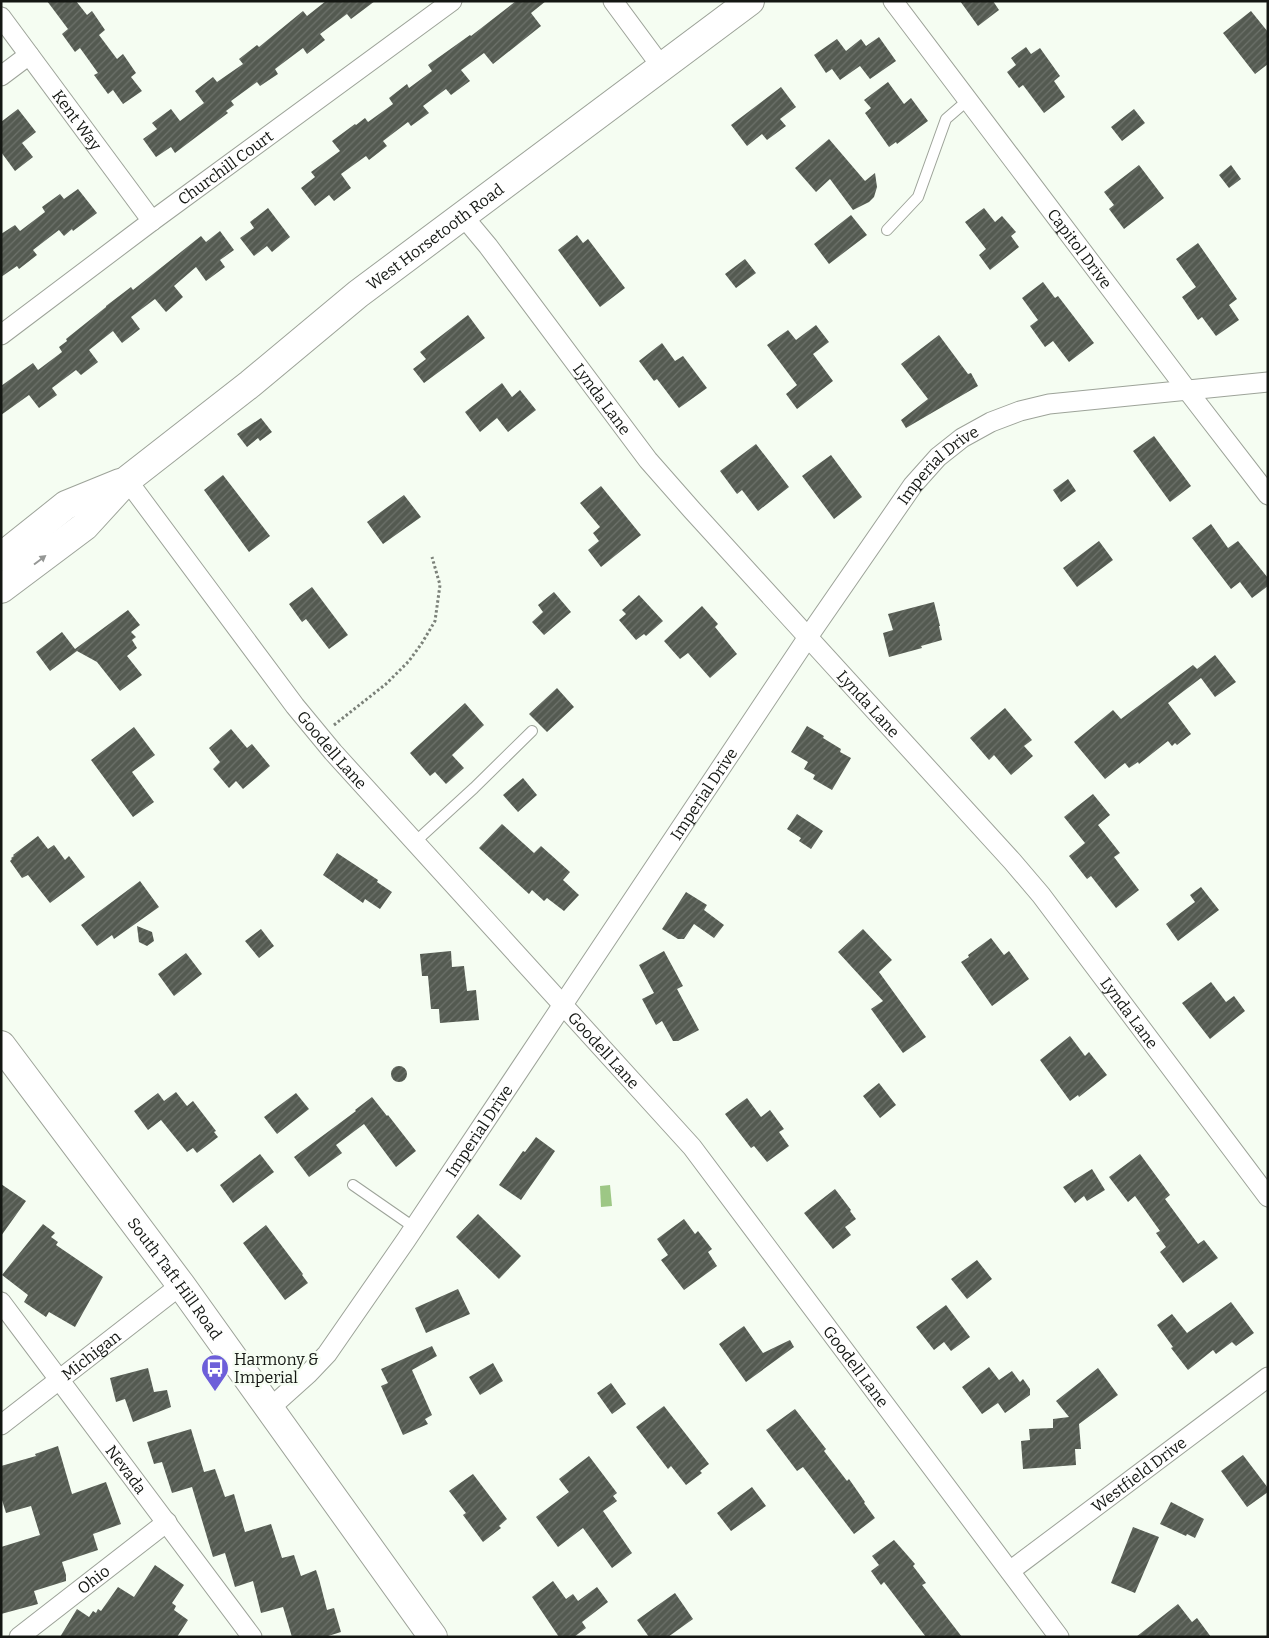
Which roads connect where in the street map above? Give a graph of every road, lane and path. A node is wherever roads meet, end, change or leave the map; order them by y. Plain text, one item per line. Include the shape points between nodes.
1 (452, 1) edge
2 (613, 1) edge
3 (750, 1) edge
4 (893, 1) edge
5 (1, 17) edge
6 (29, 55) junction
7 (661, 66) junction
8 (1, 76) edge
9 (968, 100) junction
10 (463, 216) junction
11 (152, 221) junction
12 (887, 230) dead end
13 (1, 335) edge
14 (1268, 382) edge
15 (1187, 390) junction
16 (127, 480) junction
17 (1268, 495) edge
18 (1, 557) edge
19 (432, 557) dead end
20 (1, 589) edge
21 (808, 637) junction
22 (532, 731) dead end
23 (320, 737) junction
24 (415, 842) junction
25 (563, 1006) junction
26 (1, 1045) edge
27 (353, 1185) dead end
28 (1268, 1197) edge
29 (414, 1228) junction
30 (181, 1285) junction
31 (1, 1302) edge
32 (1268, 1377) edge
33 (60, 1380) junction
34 (269, 1409) junction
35 (1, 1425) edge
36 (167, 1522) junction
37 (1010, 1571) junction
38 (19, 1637) edge
39 (252, 1637) edge
40 (433, 1637) edge
41 (1059, 1637) edge

1 - 11 street, Churchill Court
2 - 7 street
3 - 7 main road, West Horsetooth Road
4 - 9 street, Capitol Drive
5 - 6 street, Kent Way
6 - 8 street
6 - 11 street, Kent Way
7 - 10 main road, West Horsetooth Road
9 - 12 lane via 946,119 918,197
9 - 15 street, Capitol Drive
10 - 16 main road, West Horsetooth Road via 358,294
10 - 21 street, Lynda Lane via 648,460
11 - 13 street, Churchill Court
14 - 15 street, Imperial Drive
15 - 17 street, Capitol Drive
15 - 21 street, Imperial Drive via 1049,404 991,422 962,438 938,457 913,485
16 - 18 main road, West Horsetooth Road via 66,505
20 -> 16 main road, West Horsetooth Road via 85,526
16 - 23 street, Goodell Lane
19 - 23 path via 440,585 435,621 422,643 386,684
21 - 25 street, Imperial Drive
21 - 28 street, Lynda Lane via 1041,895
22 - 24 lane
23 - 24 street, Goodell Lane
24 - 25 street, Goodell Lane
25 - 29 street, Imperial Drive
25 - 37 street, Goodell Lane via 692,1148
26 - 30 main road, South Taft Hill Road
27 - 29 lane
29 - 34 street, Imperial Drive via 327,1354
30 - 33 street, Michigan
30 - 34 main road, South Taft Hill Road
31 - 33 street, Nevada
32 - 37 street, Westfield Drive
33 - 35 street, Michigan
33 - 36 street, Nevada
34 - 40 main road, South Taft Hill Road
36 - 38 street, Ohio
36 - 39 street, Nevada
37 - 41 street, Goodell Lane

